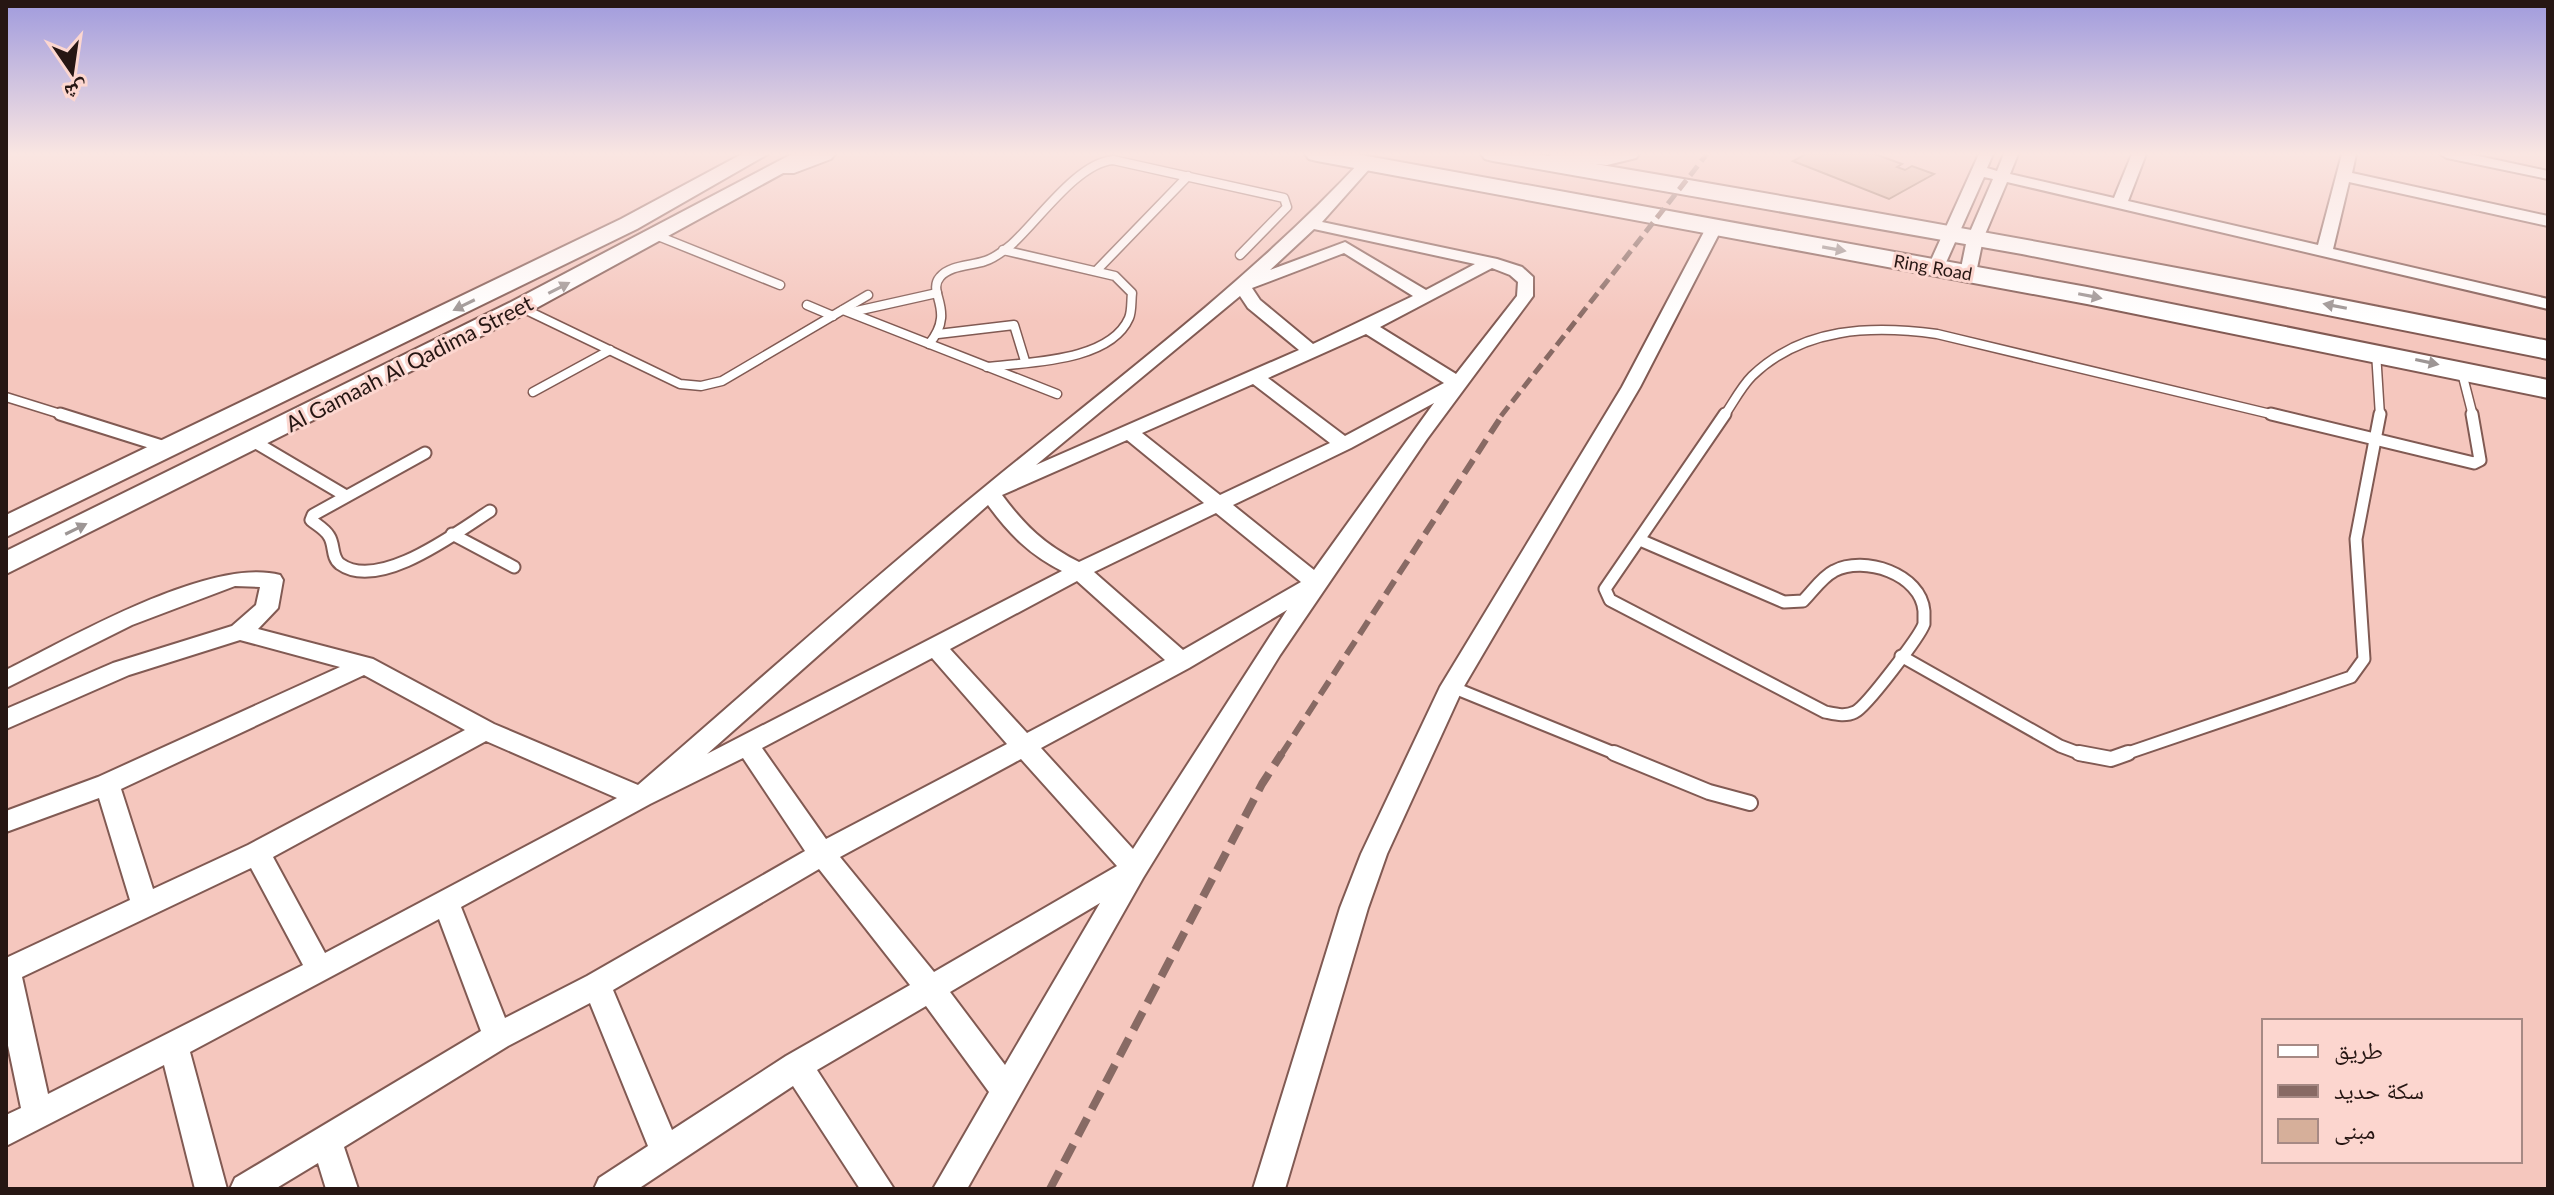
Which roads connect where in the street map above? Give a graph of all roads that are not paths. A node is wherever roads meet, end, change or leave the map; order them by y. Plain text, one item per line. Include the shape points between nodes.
1 (653, 210) edge
2 (707, 210) edge
3 (1046, 210) edge
4 (1155, 210) edge
5 (1284, 210) edge
6 (1324, 210) edge
7 (1610, 210) edge
8 (1835, 210) edge
9 (1960, 210) edge
10 (1988, 210) edge
11 (2144, 210) edge
12 (2335, 210) edge
13 (2497, 210) edge
14 (2548, 221) edge
15 (1311, 224) junction
16 (1714, 228) junction
17 (1948, 234) junction
18 (658, 236) junction
19 (1975, 239) junction
20 (1350, 240) junction
21 (1003, 250) junction
22 (2324, 252) junction
23 (1240, 255) dead end
24 (1491, 262) junction
25 (1936, 267) junction
26 (1097, 270) junction
27 (1968, 273) junction
28 (780, 285) dead end
29 (1242, 286) junction
30 (937, 293) junction
31 (868, 295) dead end
32 (1426, 297) junction
33 (2548, 304) edge
34 (807, 305) dead end
35 (520, 307) junction
36 (842, 313) junction
37 (1367, 327) junction
38 (938, 334) junction
39 (929, 344) junction
40 (610, 350) junction
41 (2548, 350) edge
42 (1310, 351) junction
43 (2376, 352) junction
44 (1025, 361) junction
45 (987, 367) junction
46 (2461, 369) junction
47 (1254, 376) junction
48 (1457, 383) junction
49 (2548, 389) edge
50 (533, 392) dead end
51 (1057, 394) dead end
52 (6, 397) edge
53 (223, 422) junction
54 (1130, 433) junction
55 (2376, 438) junction
56 (253, 441) junction
57 (1344, 444) junction
58 (169, 448) junction
59 (425, 453) dead end
60 (990, 493) junction
61 (346, 496) junction
62 (1221, 505) junction
63 (490, 511) dead end
64 (6, 527) edge
65 (452, 534) junction
66 (1640, 540) junction
67 (6, 564) edge
68 (514, 567) dead end
69 (1079, 571) junction
70 (1316, 583) junction
71 (240, 632) junction
72 (934, 646) junction
73 (1901, 656) junction
74 (1181, 662) junction
75 (365, 665) junction
76 (6, 680) edge
77 (1452, 687) junction
78 (6, 720) edge
79 (485, 730) junction
80 (747, 745) junction
81 (1023, 746) junction
82 (107, 784) junction
83 (641, 797) junction
84 (1750, 803) dead end
85 (6, 822) edge
86 (257, 853) junction
87 (822, 854) junction
88 (1135, 869) junction
89 (446, 903) junction
90 (145, 905) junction
91 (320, 970) junction
92 (7, 971) edge
93 (597, 985) junction
94 (929, 987) junction
95 (498, 1037) junction
96 (173, 1043) junction
97 (797, 1066) junction
98 (1007, 1092) junction
99 (37, 1113) junction
100 (6, 1131) edge
101 (327, 1142) junction
102 (666, 1153) junction
103 (211, 1189) edge
104 (246, 1189) edge
105 (342, 1189) edge
106 (610, 1189) edge
107 (878, 1189) edge
108 (949, 1189) edge
109 (1269, 1189) edge

1 -> 53 main road, Al Gamaah Al Qadima Street
2 - 18 main road, Al Gamaah Al Qadima Street
3 - 21 lane
4 - 26 lane
5 - 23 lane
6 - 15 street
7 - 16 main road, Ring Road
8 - 17 main road, Ring Road
9 - 17 street
10 - 19 street
11 - 22 street
12 - 22 street
13 - 14 street
15 - 20 street
15 - 29 street
16 -> 25 main road, Ring Road
16 - 77 street via 1631,387
17 - 19 main road, Ring Road
17 - 25 street
18 - 28 lane
35 -> 18 main road, Al Gamaah Al Qadima Street
19 - 27 street
41 -> 19 main road, Ring Road
20 - 24 street
20 - 29 street
20 - 32 street
21 - 26 lane
21 - 30 lane via 945,273 935,283
22 - 33 street
24 - 32 street
24 - 48 street via 1527,281 1525,296
25 - 27 main road, Ring Road
26 - 44 lane via 1115,276 1132,293 1130,314 1117,335 1087,353
27 -> 43 main road, Ring Road
29 - 42 street via 1254,304
29 - 60 street
30 - 36 lane
30 - 38 lane via 944,312
31 - 36 lane
32 - 37 street
34 - 36 lane
35 - 40 lane
35 - 56 main road, Al Gamaah Al Qadima Street
36 - 39 lane
36 - 40 lane via 712,385 680,384
37 - 42 street
37 - 48 street
38 - 39 lane
38 - 44 lane via 1014,325
39 - 45 lane
40 - 50 lane
42 - 47 street
43 -> 46 main road, Ring Road
43 - 55 lane
44 - 45 lane
45 - 51 lane
46 - 49 main road, Ring Road
46 - 55 lane via 2480,460 2474,463
47 - 54 street
47 - 57 street
48 - 57 street
48 - 70 street
52 - 58 lane
53 - 56 main road
53 - 58 main road, Al Gamaah Al Qadima Street
54 - 60 street
54 - 62 street
55 - 66 lane via 1937,334 1855,328 1793,347 1751,377
55 - 73 lane via 2356,539 2364,659 2351,677 2111,759 2060,746
56 - 61 lane
67 -> 56 main road, Al Gamaah Al Qadima Street
57 - 62 street
58 - 64 main road, Al Gamaah Al Qadima Street
59 - 61 lane
60 - 69 street via 1042,552
60 - 83 street
61 - 65 lane via 311,520 331,538 337,561 353,571 390,568
62 - 69 street
62 - 70 street
63 - 65 lane
65 - 68 lane
66 - 73 lane via 1784,602 1803,601 1834,570 1870,567 1894,575 1923,603 1924,625
66 - 73 lane via 1605,589 1610,600 1825,712 1854,714
69 - 72 street
69 - 74 street
70 - 74 street
70 - 88 street
71 - 75 street
71 - 76 street via 267,608 272,580 234,579 185,596 124,620
71 - 78 street via 69,687
72 - 80 street
72 - 81 street
74 - 81 street
75 - 79 street
75 - 82 street
77 - 84 lane via 1709,792
77 - 109 street via 1354,908
79 - 83 street
79 - 86 street
80 - 83 street
80 - 87 street
81 - 87 street
81 - 88 street
82 - 85 street
82 - 90 street
83 - 89 street
86 - 90 street
86 - 91 street
87 - 93 street
87 - 94 street
88 - 94 street
88 - 98 street
89 - 91 street
89 - 95 street
90 - 92 street
91 - 96 street
92 - 99 street
93 - 95 street
93 - 102 street
94 - 97 street
94 - 98 street
95 - 101 street
96 - 99 street
96 - 103 street
97 - 102 street
97 - 107 street
98 - 108 street
99 - 100 street
101 - 104 street
101 - 105 street
102 - 106 street

